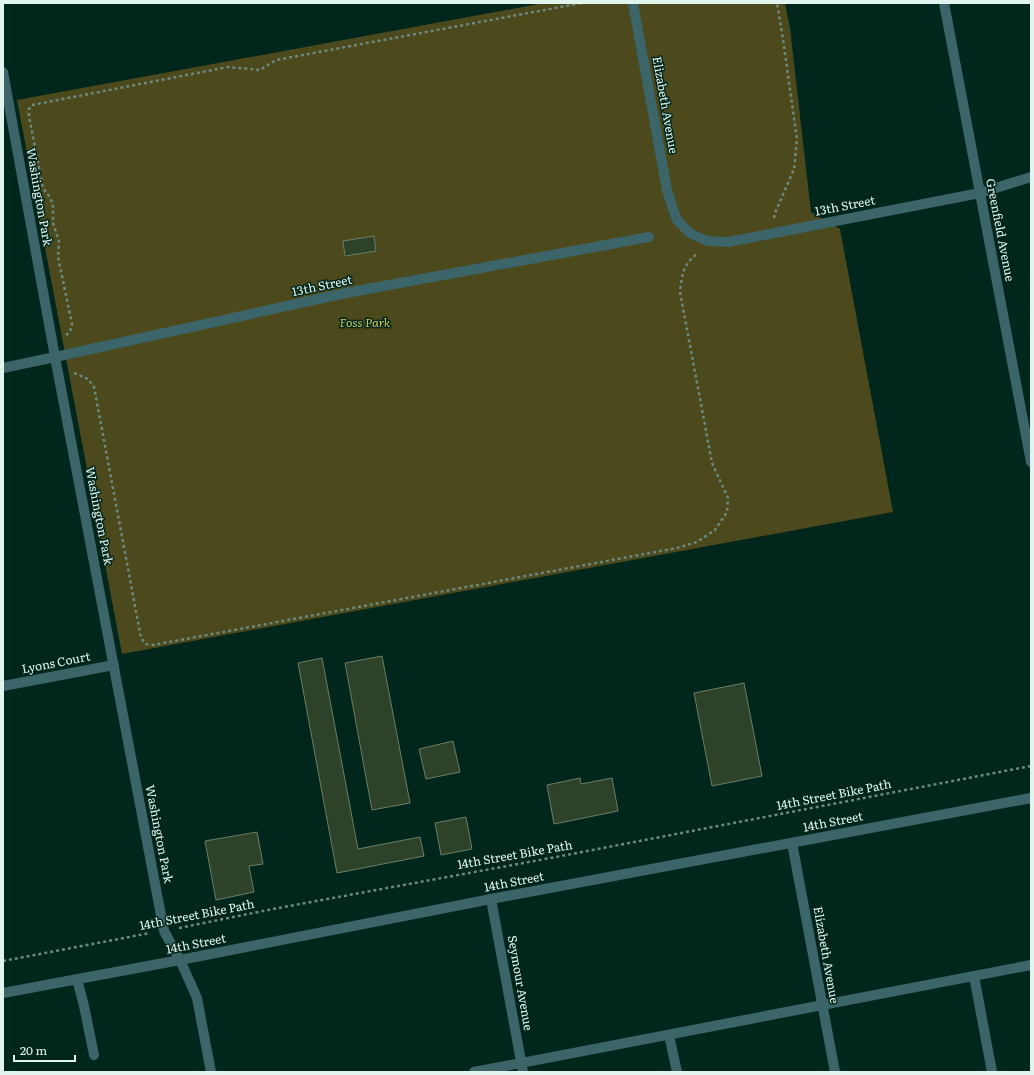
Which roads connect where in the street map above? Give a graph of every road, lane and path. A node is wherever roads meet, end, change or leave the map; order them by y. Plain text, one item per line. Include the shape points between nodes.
1 (582, 3) edge
2 (633, 3) edge
3 (777, 3) edge
4 (944, 3) edge
5 (3, 72) edge
6 (1031, 177) edge
7 (980, 193) junction
8 (674, 212) joint
9 (770, 234) junction
10 (649, 237) dead end
11 (715, 241) junction
12 (68, 355) junction
13 (55, 358) junction
14 (3, 368) edge
15 (1031, 462) edge
16 (114, 665) junction
17 (3, 686) edge
18 (1031, 766) edge
19 (1031, 798) edge
20 (792, 843) junction
21 (491, 899) junction
22 (164, 930) junction
23 (180, 960) junction
24 (3, 961) edge
25 (1031, 965) edge
26 (974, 976) junction
27 (77, 979) junction
28 (3, 993) edge
29 (822, 1006) junction
30 (669, 1034) junction
31 (94, 1055) dead end
32 (522, 1067) edge
33 (211, 1072) edge
34 (474, 1072) edge
35 (677, 1072) edge
36 (835, 1072) edge
37 (992, 1072) edge

1 - 12 path via 276,60 260,70 228,67 32,105 29,116 43,188 52,204 53,223 59,241 58,257 72,324 70,332 64,336
2 - 8 street, Elizabeth Avenue via 667,190
3 - 9 path via 797,140 794,169 775,213
4 - 7 street, Greenfield Avenue
5 - 13 street, Washington Park
6 - 7 street, 13th Street
7 - 9 street, 13th Street
7 - 15 street, Greenfield Avenue
8 - 11 street, 13th Street via 677,220 691,234
9 - 11 street, 13th Street via 728,242
10 - 12 street, 13th Street via 346,293
11 - 12 path via 693,257 685,267 680,292 712,463 728,498 726,512 715,530 697,542 677,548 153,645 146,644 141,638 94,387 88,379 72,372
12 - 13 street, 13th Street
13 - 14 street, 13th Street
13 - 16 street, Washington Park
16 - 17 street, Lyons Court
16 - 22 street, Washington Park
18 - 22 path, 14th Street Bike Path
19 - 20 street, 14th Street
20 - 21 street, 14th Street
20 - 29 street, Elizabeth Avenue
21 - 23 street, 14th Street
21 - 32 street, Seymour Avenue
22 - 23 street, Washington Park
22 - 24 path, 14th Street Bike Path
23 - 27 street, 14th Street
23 - 33 street, Washington Park via 197,998
25 - 26 street
26 - 29 street
26 - 37 street
27 - 28 street, 14th Street
27 - 31 street
29 - 30 street
29 - 36 street, Elizabeth Avenue
30 - 32 street
30 - 35 street
32 - 34 street

